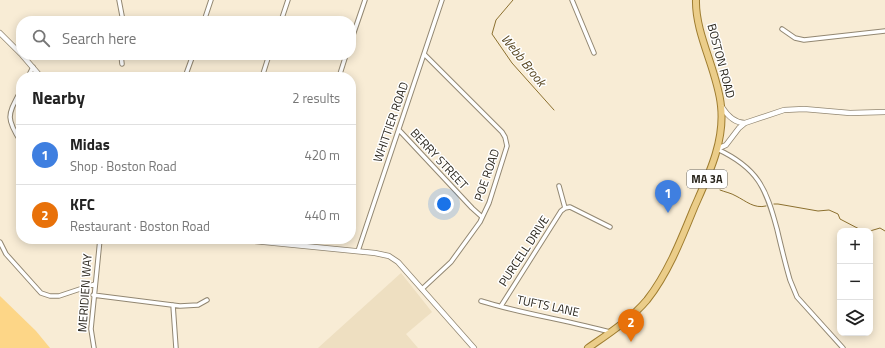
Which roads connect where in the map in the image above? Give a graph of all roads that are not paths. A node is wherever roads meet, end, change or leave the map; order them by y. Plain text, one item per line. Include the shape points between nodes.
1 (119, 0) edge
2 (211, 0) edge
3 (288, 0) edge
4 (365, 0) edge
5 (442, 0) edge
6 (572, 0) edge
7 (696, 0) edge
8 (122, 16) edge
9 (206, 16) edge
10 (283, 16) edge
11 (356, 26) edge
12 (782, 29) dead end
13 (885, 31) edge
14 (0, 33) edge
15 (16, 49) edge
16 (594, 53) dead end
17 (424, 54) junction
18 (26, 60) edge
19 (122, 60) edge
20 (191, 60) edge
21 (268, 60) edge
22 (344, 60) edge
23 (122, 64) dead end
24 (32, 67) junction
25 (30, 72) edge
26 (36, 72) edge
27 (187, 72) edge
28 (264, 72) edge
29 (341, 72) edge
30 (16, 100) edge
31 (721, 106) junction
32 (885, 112) edge
33 (745, 123) junction
34 (399, 130) junction
35 (16, 134) edge
36 (717, 149) junction
37 (559, 186) dead end
38 (565, 208) junction
39 (482, 217) junction
40 (610, 227) dead end
41 (0, 242) edge
42 (99, 244) edge
43 (306, 244) edge
44 (358, 251) junction
45 (95, 284) junction
46 (422, 289) junction
47 (93, 295) junction
48 (207, 300) dead end
49 (481, 301) dead end
50 (173, 305) junction
51 (501, 306) junction
52 (610, 332) junction
53 (94, 348) edge
54 (176, 348) edge
55 (474, 348) edge
56 (588, 348) edge
57 (843, 348) edge

1 - 8 street
2 - 9 street
3 - 10 street
4 - 11 street
5 - 17 street, WHITTIER ROAD
6 - 16 street
7 - 31 main road, BOSTON ROAD / MA 3A via 700,27
12 - 13 street via 804,40
14 - 15 street
17 - 34 street, WHITTIER ROAD
17 - 39 street, POE ROAD via 505,137 507,151
18 - 24 street
19 - 23 street
20 - 27 street
21 - 28 street
22 - 29 street
24 - 25 street
24 - 26 street
30 - 35 street via 10,111 10,118
31 - 33 street via 734,121
31 - 36 main road, BOSTON ROAD / MA 3A via 721,129
32 - 33 street via 844,113 788,109
33 - 36 street via 726,145
34 - 39 street, BERRY STREET
34 - 44 street, WHITTIER ROAD
36 - 52 main road, BOSTON ROAD / MA 3A via 685,230 665,272 636,311
36 - 57 street via 744,165 762,185 794,293
37 - 38 street
38 - 40 street via 570,207
38 - 51 street, PURCELL DRIVE
39 - 46 street, POE ROAD via 451,262
41 - 45 street via 6,254 41,293 59,296
42 - 45 street, MERIDIEN WAY
43 - 44 street
44 - 46 street via 383,254 394,259
45 - 47 street, MERIDIEN WAY
46 - 55 street
47 - 50 street
47 - 53 street, MERIDIEN WAY via 91,329
48 - 50 street via 192,306
49 - 51 street, TUFTS LANE
50 - 54 street
51 - 52 street, TUFTS LANE
52 - 56 main road, BOSTON ROAD / MA 3A

